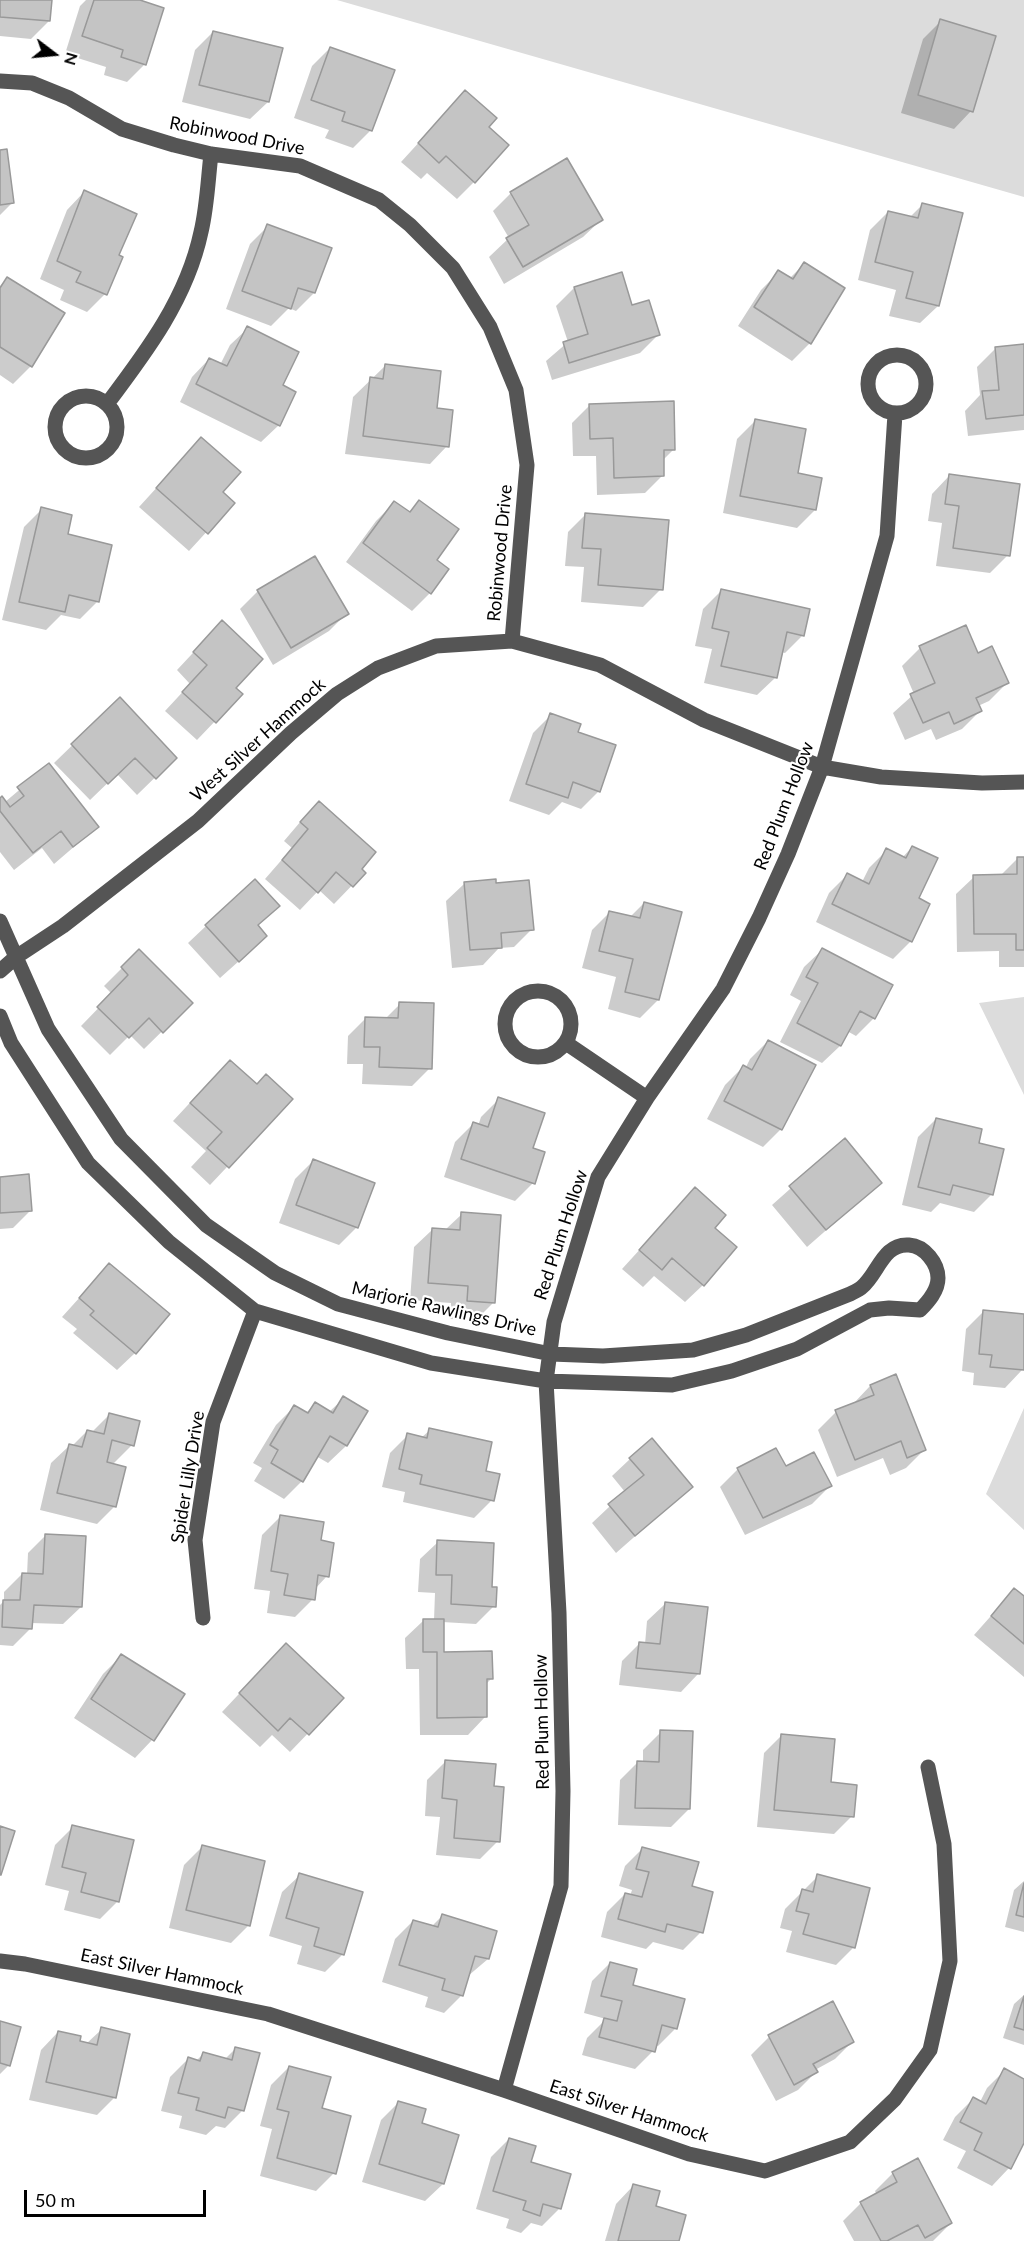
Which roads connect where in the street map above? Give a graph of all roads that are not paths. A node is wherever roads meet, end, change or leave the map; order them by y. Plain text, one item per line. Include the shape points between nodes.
1 (0, 81) edge
2 (211, 154) junction
3 (107, 404) junction
4 (895, 414) dead end
5 (512, 641) junction
6 (822, 767) junction
7 (1024, 782) edge
8 (0, 921) edge
9 (16, 957) junction
10 (0, 971) edge
11 (0, 1016) edge
12 (566, 1043) junction
13 (647, 1098) junction
14 (255, 1311) junction
15 (551, 1354) junction
16 (546, 1381) junction
17 (203, 1618) dead end
18 (928, 1767) dead end
19 (0, 1961) edge
20 (504, 2090) junction

1 - 2 street, Robinwood Drive via 32,83 69,98 122,129
2 - 3 street via 201,232 183,286 156,339
2 - 5 street, Robinwood Drive via 300,166 379,200 453,268 490,327 516,390 527,465
3 - 3 street via 85,396 63,406 54,429 66,451 78,457 94,457 111,445 116,436 116,420
4 - 6 street, Red Plum Hollow via 887,536
5 - 6 street, West Silver Hammock via 600,665 704,720
5 - 9 street, West Silver Hammock via 436,646 378,668 299,726 189,828 63,926
6 - 7 street, West Silver Hammock via 881,777
6 - 13 street, Red Plum Hollow via 769,897 723,989
8 - 9 street, Marjorie Rawlings Drive
9 - 10 street, West Silver Hammock
9 - 15 street, Marjorie Rawlings Drive via 48,1029 121,1139 206,1225 275,1273 338,1304 448,1334
11 - 14 street, Marjorie Rawlings Drive via 11,1043 88,1163 169,1242
12 - 12 street via 571,1027 568,1008 558,996 542,990 530,991 512,1003 505,1029 519,1051 538,1058
12 - 13 street
13 - 15 street, Red Plum Hollow via 598,1177 554,1322
14 - 16 street, Marjorie Rawlings Drive via 430,1363
14 - 17 street, Spider Lilly Drive via 213,1422 195,1540
15 - 16 street, Red Plum Hollow
15 - 16 street, Marjorie Rawlings Drive via 640,1356 693,1350 746,1335 862,1288 897,1247 910,1245 921,1249 931,1258 938,1278 931,1299 920,1310 870,1310 797,1348 732,1371 672,1385
16 - 20 street, Red Plum Hollow via 559,1613 561,1886
18 - 20 street, East Silver Hammock via 944,1844 950,1961 930,2050 895,2099 850,2142 765,2170 689,2154
19 - 20 street, East Silver Hammock via 268,2014

